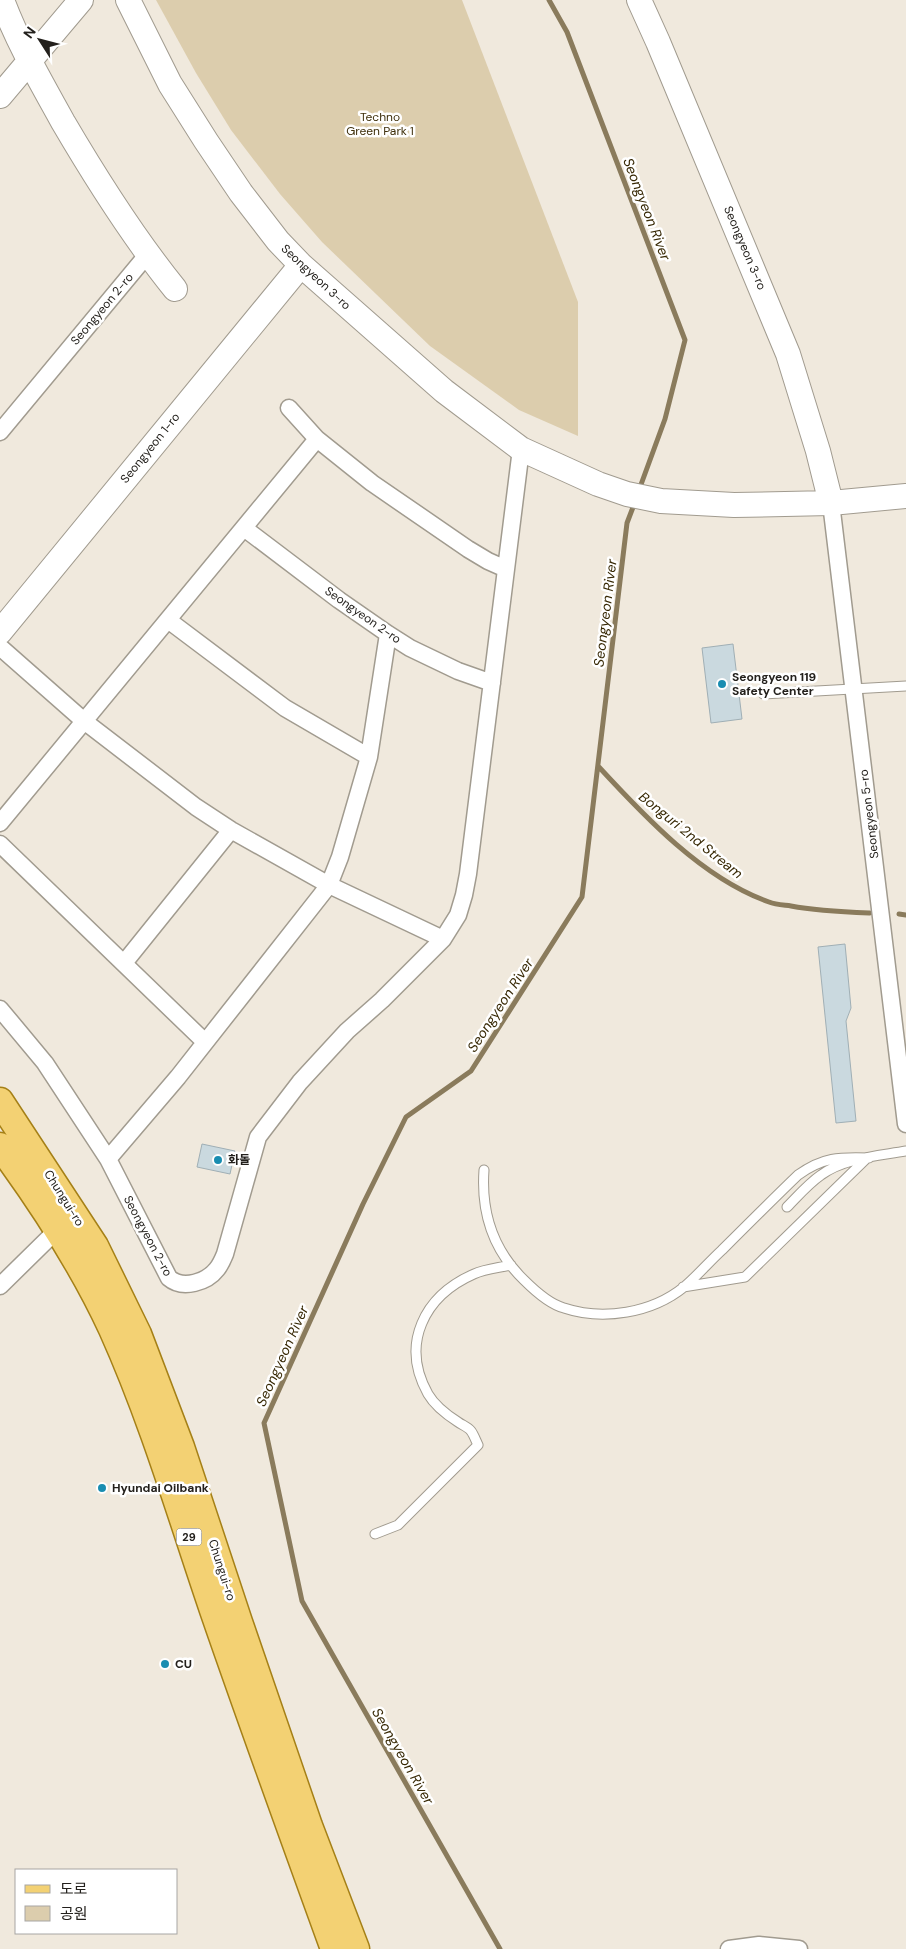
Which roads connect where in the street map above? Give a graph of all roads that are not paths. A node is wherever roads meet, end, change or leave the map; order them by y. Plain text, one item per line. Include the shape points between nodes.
1 (2, 0) edge
2 (80, 0) edge
3 (128, 0) edge
4 (639, 0) edge
5 (29, 61) junction
6 (0, 96) edge
7 (147, 255) junction
8 (301, 265) junction
9 (175, 289) dead end
10 (289, 408) dead end
11 (0, 432) edge
12 (317, 439) junction
13 (522, 449) junction
14 (906, 496) edge
15 (831, 503) junction
16 (244, 528) junction
17 (506, 569) junction
18 (168, 620) junction
19 (0, 632) edge
20 (388, 634) junction
21 (0, 647) edge
22 (492, 683) junction
23 (906, 686) edge
24 (854, 689) junction
25 (763, 694) dead end
26 (84, 722) junction
27 (369, 757) junction
28 (0, 823) edge
29 (231, 830) junction
30 (0, 844) edge
31 (329, 885) junction
32 (443, 939) junction
33 (124, 963) junction
34 (0, 1009) edge
35 (205, 1042) junction
36 (0, 1101) edge
37 (906, 1124) edge
38 (0, 1146) edge
39 (906, 1151) edge
40 (868, 1158) junction
41 (108, 1159) junction
42 (484, 1170) dead end
43 (787, 1207) dead end
44 (57, 1230) junction
45 (511, 1266) junction
46 (0, 1286) edge
47 (683, 1288) junction
48 (375, 1534) dead end
49 (334, 1949) edge
50 (356, 1949) edge
51 (729, 1949) edge
52 (799, 1949) edge

1 - 5 street
2 - 5 street
3 - 8 street, Seongyeon 3-ro via 170,84 206,141 255,212
4 - 15 street, Seongyeon 3-ro via 788,354
5 - 6 street
5 - 7 street via 91,170
7 - 9 street
7 - 11 street, Seongyeon 2-ro
8 - 13 street, Seongyeon 3-ro via 444,391
8 - 19 street, Seongyeon 1-ro
10 - 12 street
12 - 16 street
12 - 17 street via 396,500 468,549
13 - 15 street, Seongyeon 3-ro via 584,479 643,498 704,504
13 - 17 street, Seongyeon 2-ro
14 - 15 street
15 - 24 street, Seongyeon 5-ro
16 - 18 street
16 - 20 street, Seongyeon 2-ro
17 - 22 street, Seongyeon 2-ro
18 - 26 street
18 - 27 street via 285,708
20 - 22 street, Seongyeon 2-ro via 458,671
20 - 27 street
21 - 26 street
22 - 32 street, Seongyeon 2-ro via 464,895 458,915
23 - 24 lane
24 - 25 lane
24 - 37 street, Seongyeon 5-ro
26 - 28 street
26 - 29 street
27 - 31 street
29 - 31 street
29 - 33 street
30 - 33 street
31 - 32 street
31 - 35 street
32 - 41 street, Seongyeon 2-ro via 347,1031 300,1082 258,1137 225,1254 217,1269 207,1277 186,1284 170,1278
33 - 35 street
34 - 41 street, Seongyeon 2-ro via 45,1063
35 - 41 street
36 - 50 main road, Chungui-ro / 29 via 95,1246 138,1334 181,1447 309,1826
38 - 44 main road, Chungui-ro / 29
39 - 40 lane
40 - 43 lane via 821,1174
40 - 47 lane via 745,1277
40 - 47 lane via 828,1159 805,1170
42 - 45 lane via 485,1211 492,1234
44 - 46 street
44 - 49 main road, Chungui-ro / 29 via 112,1329 156,1440
45 - 47 lane via 546,1298 563,1308 579,1312 617,1314 635,1310
45 - 48 lane via 483,1271 461,1281 439,1298 422,1321 416,1335 416,1349 428,1394 446,1414 471,1430 478,1445 398,1525
51 - 52 street via 759,1945

